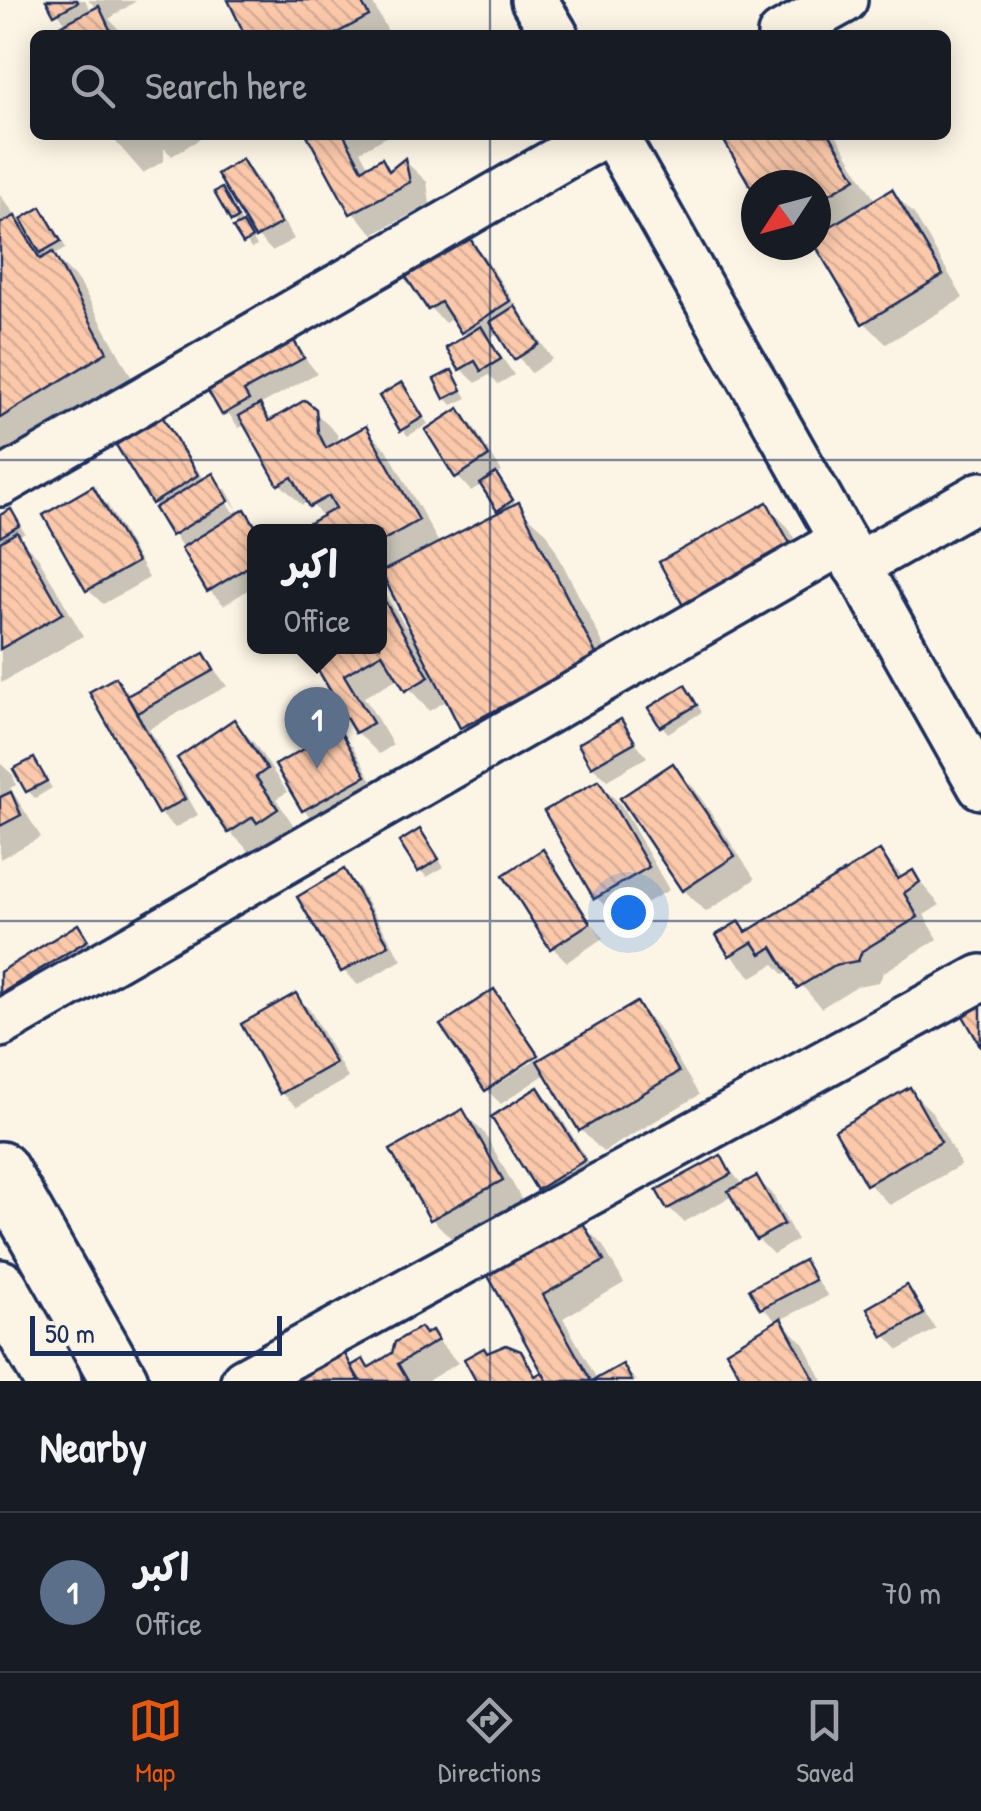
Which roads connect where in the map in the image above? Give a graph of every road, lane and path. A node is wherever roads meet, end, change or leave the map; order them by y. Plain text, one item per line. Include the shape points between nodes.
1 (534, 0) edge
2 (844, 0) edge
3 (552, 30) edge
4 (790, 30) edge
5 (591, 140) edge
6 (617, 140) edge
7 (0, 483) edge
8 (981, 494) edge
9 (850, 554) junction
10 (981, 786) edge
11 (981, 978) edge
12 (0, 1024) edge
13 (0, 1170) edge
14 (0, 1288) edge
15 (52, 1381) edge
16 (120, 1381) edge
17 (244, 1381) edge

1 - 3 street
2 - 4 street
5 - 7 street
6 - 9 street
8 - 9 street
9 - 10 street
9 - 12 street
11 - 17 street
13 - 16 highway
14 - 15 highway

